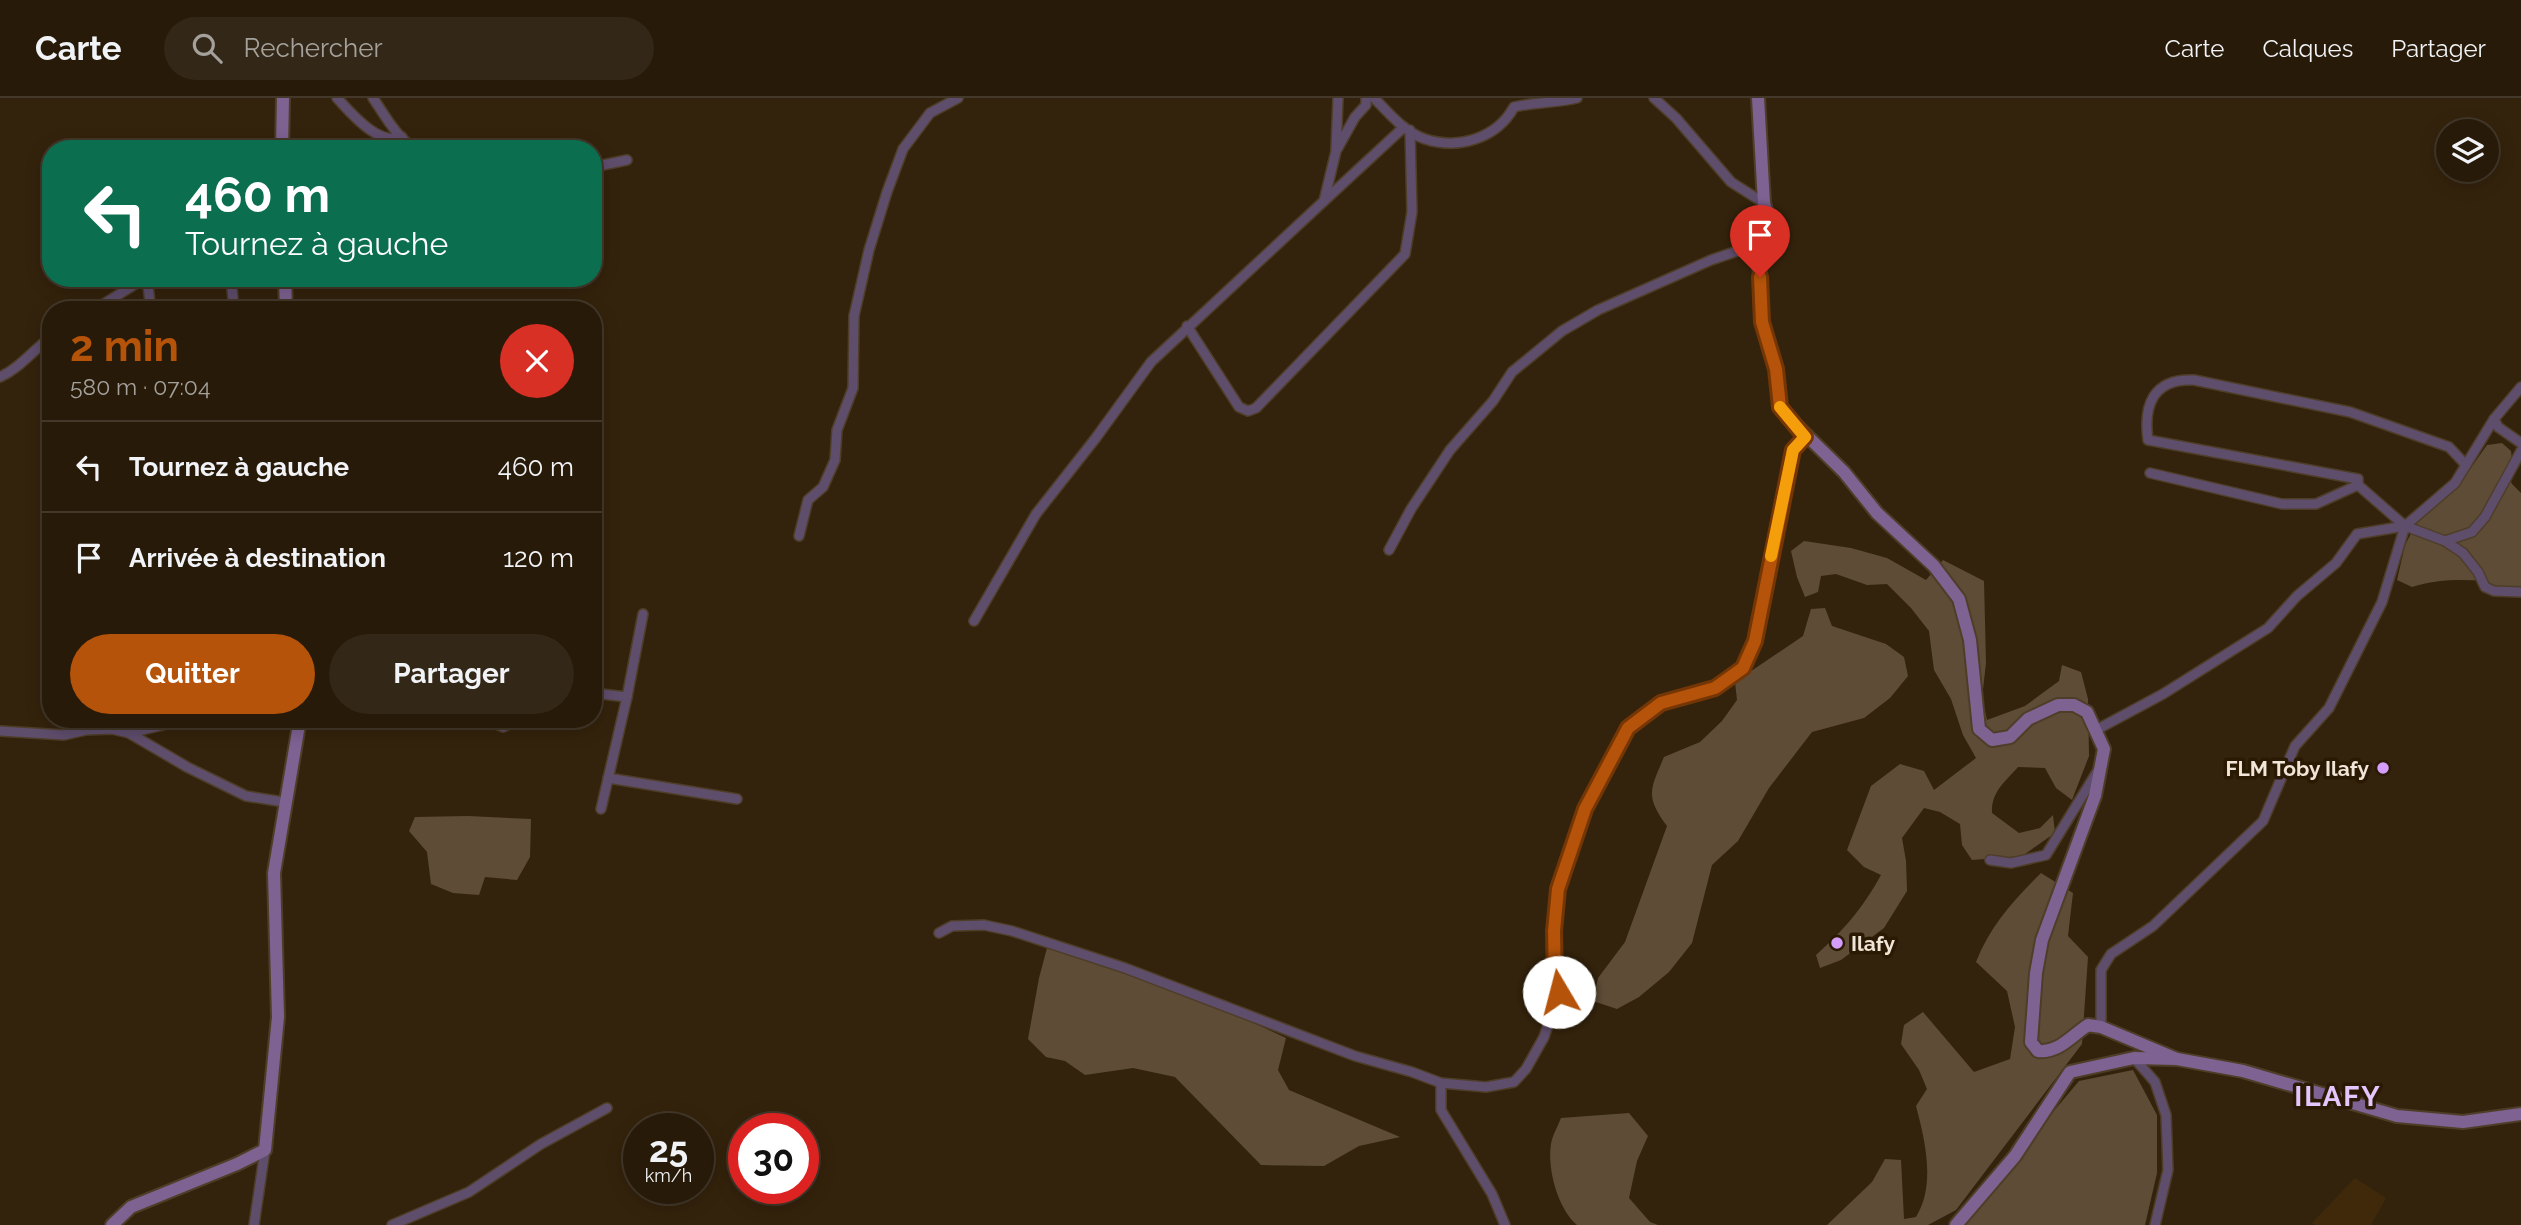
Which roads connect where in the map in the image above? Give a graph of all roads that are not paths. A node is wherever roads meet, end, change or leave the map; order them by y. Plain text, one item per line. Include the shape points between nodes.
1 (283, 98) edge
2 (337, 98) edge
3 (373, 98) edge
4 (958, 98) edge
5 (1338, 98) edge
6 (1366, 98) edge
7 (1374, 98) edge
8 (1577, 98) edge
9 (1654, 98) edge
10 (1758, 98) edge
11 (1407, 129) junction
12 (402, 137) junction
13 (282, 140) edge
14 (405, 140) edge
15 (1336, 151) junction
16 (627, 160) dead end
17 (602, 165) edge
18 (1324, 201) junction
19 (1764, 203) junction
20 (1761, 243) junction
21 (131, 287) edge
22 (147, 287) edge
23 (149, 298) junction
24 (109, 301) edge
25 (147, 301) edge
26 (150, 301) edge
27 (1187, 326) junction
28 (42, 343) edge
29 (42, 348) edge
30 (34, 349) junction
31 (0, 377) edge
32 (2521, 387) edge
33 (2494, 419) junction
34 (1796, 425) junction
35 (2521, 443) edge
36 (2521, 451) edge
37 (2466, 466) junction
38 (2150, 474) dead end
39 (2358, 485) junction
40 (2405, 526) junction
41 (799, 536) dead end
42 (2445, 541) junction
43 (1390, 550) dead end
44 (2521, 592) edge
45 (643, 614) dead end
46 (975, 621) dead end
47 (602, 694) edge
48 (627, 697) junction
49 (150, 728) edge
50 (298, 728) edge
51 (2096, 730) junction
52 (0, 731) edge
53 (129, 733) junction
54 (2102, 765) junction
55 (608, 778) junction
56 (737, 799) dead end
57 (285, 802) junction
58 (601, 809) dead end
59 (1990, 860) dead end
60 (939, 933) dead end
61 (2101, 1027) junction
62 (2134, 1058) junction
63 (2177, 1059) junction
64 (1441, 1083) junction
65 (607, 1108) dead end
66 (2521, 1114) edge
67 (265, 1150) junction
68 (112, 1225) edge
69 (254, 1225) edge
70 (392, 1225) edge
71 (1504, 1225) edge
72 (1956, 1225) edge
73 (2155, 1225) edge

1 - 13 street
2 - 12 street via 380,136
3 - 12 street
4 - 41 street via 930,113 903,149 887,192 855,316 853,388 837,430 835,460 823,487 808,500
5 - 15 street
6 - 15 street
7 - 11 street
8 - 11 street via 1514,107 1500,127 1458,144 1424,139
9 - 19 street via 1731,182
10 - 19 street
11 - 18 street
11 - 27 street via 1412,212 1405,254 1256,408 1239,407
12 - 14 street
15 - 18 street
16 - 17 street
18 - 27 street
19 - 20 street
20 - 34 street via 1762,322 1776,369 1780,407
20 - 43 street via 1598,310 1562,331 1512,372 1450,450
21 - 24 street
22 - 23 street
23 - 25 street
23 - 26 street
27 - 46 street via 1151,362 1036,514
28 - 30 street
29 - 30 street
30 - 31 street
32 - 33 street
33 - 35 street
33 - 37 street
34 - 51 street via 1844,471 1877,513 1934,566 1959,599 1970,640 1979,729 1992,740 2010,737 2028,719 2058,705 2074,705 2087,712
34 - 64 street via 1805,437 1793,450 1755,641 1743,668 1715,688 1661,703 1628,728 1585,809 1558,889 1555,979 1559,992 1544,1037 1514,1082 1486,1087
36 - 42 street via 2472,532
37 - 39 street via 2449,447 2350,412 2194,380 2177,379 2160,388 2149,405 2148,440 2358,479
37 - 40 street via 2455,483
38 - 39 street via 2282,504 2316,504
39 - 40 street
40 - 42 street
40 - 51 street via 2357,534 2336,562 2268,628
40 - 61 street via 2382,601 2329,708 2295,746 2263,821 2153,926 2111,954 2101,970
42 - 44 street via 2463,553 2485,587 2494,592
45 - 48 street
47 - 48 street
48 - 55 street
49 - 53 street
50 - 57 street
51 - 54 street via 2104,749
52 - 53 street via 64,735 112,729
53 - 57 street via 246,796
54 - 59 street via 2046,855 2011,863
54 - 61 street via 2042,940 2031,1042 2038,1051 2048,1052 2088,1025
55 - 56 street
55 - 58 street
57 - 67 street via 274,873 278,1017
60 - 64 street via 952,926 984,925 1037,938 1209,998 1355,1056
61 - 63 street
62 - 63 street
62 - 72 street via 2070,1072 2015,1156
62 - 73 street via 2155,1082 2165,1115 2168,1170
63 - 66 street via 2243,1070 2397,1116 2463,1122
64 - 71 street via 1441,1110 1492,1194
65 - 70 street via 541,1144 469,1192
67 - 68 street via 131,1207
67 - 69 street

